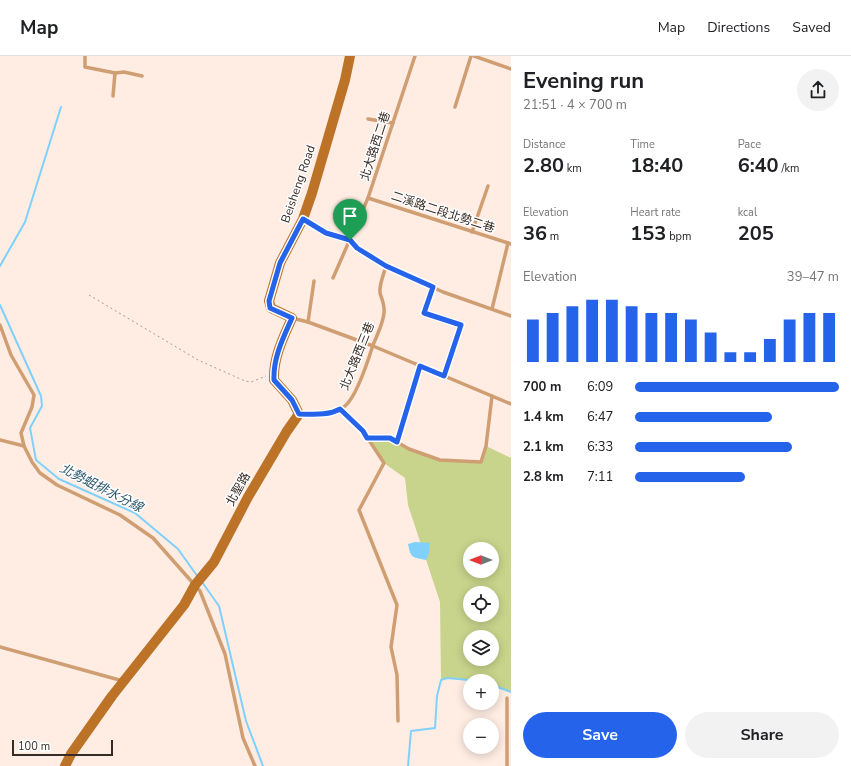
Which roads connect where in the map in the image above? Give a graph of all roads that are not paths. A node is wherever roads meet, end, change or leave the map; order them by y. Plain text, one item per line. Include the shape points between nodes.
1 (85, 56) edge
2 (350, 56) edge
3 (415, 56) edge
4 (471, 56) edge
5 (474, 56) edge
6 (511, 69) edge
7 (115, 73) junction
8 (142, 76) dead end
9 (113, 96) dead end
10 (455, 107) dead end
11 (368, 119) dead end
12 (393, 123) junction
13 (488, 186) dead end
14 (368, 198) junction
15 (303, 219) junction
16 (472, 232) junction
17 (350, 240) junction
18 (509, 244) edge
19 (386, 266) junction
20 (333, 278) dead end
21 (314, 281) dead end
22 (433, 287) junction
23 (492, 309) junction
24 (511, 316) edge
25 (292, 318) junction
26 (308, 322) junction
27 (0, 325) edge
28 (373, 346) junction
29 (420, 366) junction
30 (444, 376) junction
31 (492, 396) junction
32 (511, 404) edge
33 (340, 409) junction
34 (299, 414) junction
35 (367, 438) junction
36 (0, 440) edge
37 (397, 442) junction
38 (24, 446) junction
39 (198, 581) junction
40 (0, 647) edge
41 (124, 681) junction
42 (508, 698) dead end
43 (398, 721) dead end
44 (65, 766) edge
45 (255, 766) edge
46 (508, 766) edge

1 - 7 lane via 85,67
2 - 15 street, Beisheng Road
3 - 12 lane, 北大路西二巷
4 - 10 lane
5 - 6 lane
7 - 8 lane
7 - 9 lane
11 - 12 lane
12 - 14 lane, 北大路西二巷
13 - 16 lane
14 - 16 lane, 二溪路二段北勢二巷
14 - 17 lane, 北大路西二巷
15 - 17 lane via 326,233
15 - 25 street, Beisheng Road via 280,263 269,301 270,308
16 - 18 lane, 二溪路二段北勢二巷
17 - 19 lane via 357,248
17 - 20 lane, 北大路西二巷
18 - 23 lane
19 - 22 lane
19 - 28 lane, 北大路西三巷 via 380,287 384,315
21 - 26 lane
22 - 23 lane
22 - 30 lane via 424,313 461,325
23 - 24 lane
25 - 26 lane
25 - 34 street via 280,346 274,380 292,400
26 - 28 lane
27 - 38 lane via 11,355 34,395 21,433
28 - 29 lane
28 - 33 lane, 北大路西三巷 via 352,398
29 - 30 lane
29 - 37 lane
30 - 31 lane
31 - 32 lane
31 - 37 lane via 486,446 481,462 440,460
33 - 34 lane via 322,414
33 - 35 lane
34 - 39 street, 北聖路 via 248,497 214,562
35 - 37 lane via 390,438
35 - 43 lane via 384,463 359,510 397,605 391,647 397,675
36 - 38 lane
38 - 39 lane via 40,473 57,485 120,515 152,538
39 - 41 street, 北聖路 via 184,605
39 - 45 lane via 225,654 243,738
40 - 41 lane
41 - 44 street, 北聖路
42 - 46 lane

